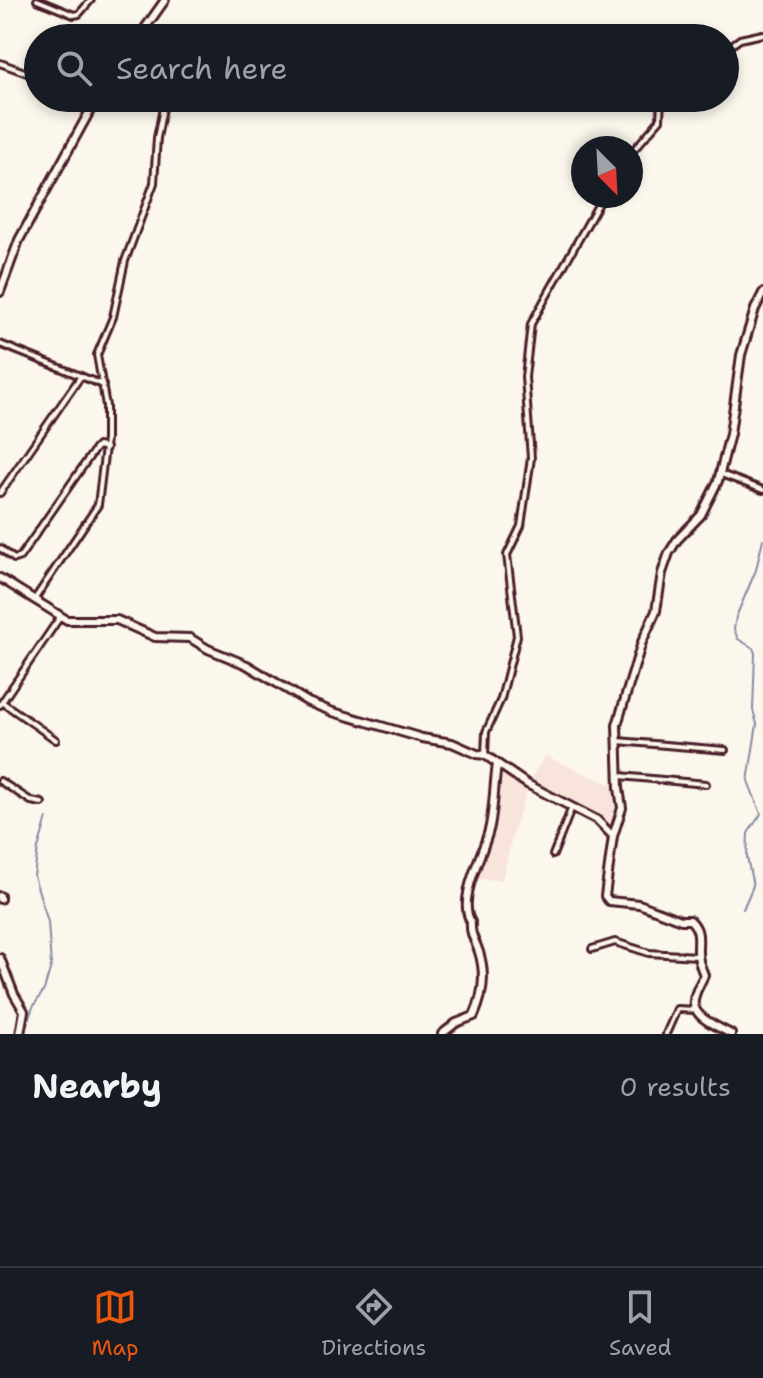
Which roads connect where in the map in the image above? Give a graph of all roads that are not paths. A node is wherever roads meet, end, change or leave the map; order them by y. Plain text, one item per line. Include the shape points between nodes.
1 (37, 0) edge
2 (91, 0) edge
3 (165, 0) edge
4 (148, 24) edge
5 (763, 34) edge
6 (739, 40) edge
7 (0, 63) edge
8 (24, 72) edge
9 (89, 112) edge
10 (163, 112) edge
11 (660, 112) edge
12 (643, 139) edge
13 (596, 208) edge
14 (0, 292) edge
15 (763, 293) edge
16 (0, 344) edge
17 (81, 376) junction
18 (103, 385) junction
19 (106, 448) junction
20 (719, 474) junction
21 (763, 490) edge
22 (0, 493) edge
23 (0, 548) edge
24 (0, 579) edge
25 (34, 600) junction
26 (60, 617) junction
27 (1, 703) edge
28 (56, 740) dead end
29 (618, 741) junction
30 (725, 750) dead end
31 (485, 755) junction
32 (497, 764) junction
33 (620, 776) junction
34 (0, 781) edge
35 (706, 784) dead end
36 (42, 803) dead end
37 (572, 807) junction
38 (613, 836) junction
39 (553, 855) dead end
40 (592, 949) dead end
41 (697, 956) junction
42 (0, 958) edge
43 (695, 1010) junction
44 (20, 1034) edge
45 (442, 1034) edge
46 (666, 1034) edge
47 (731, 1034) edge

1 - 2 street via 74,15
3 - 4 street
5 - 6 street
7 - 8 street
9 - 14 street via 19,240
10 - 18 street via 154,183 97,353
11 - 12 street
13 - 31 street via 531,324 525,377 531,458 521,526 507,555 517,636 501,699 486,732
15 - 20 street via 741,355
16 - 17 street
17 - 18 street
17 - 22 street
18 - 19 street
19 - 23 street via 95,449 20,557 14,559
19 - 25 street via 98,505
20 - 21 street
20 - 29 street via 706,506 672,546 617,725
24 - 25 street
25 - 26 street
26 - 27 street
26 - 31 street via 117,620 155,637 190,638 321,707
27 - 28 street
29 - 30 street
29 - 33 street
31 - 32 street
32 - 37 street
32 - 45 street via 490,827 470,883 466,915 485,978 474,1016
33 - 35 street
33 - 38 street via 621,816
34 - 36 street
37 - 38 street
37 - 39 street
38 - 41 street via 606,900 690,920 699,933
40 - 41 street via 615,942 649,953
41 - 43 street via 704,975
42 - 44 street via 24,1011
43 - 46 street via 677,1009
43 - 47 street

